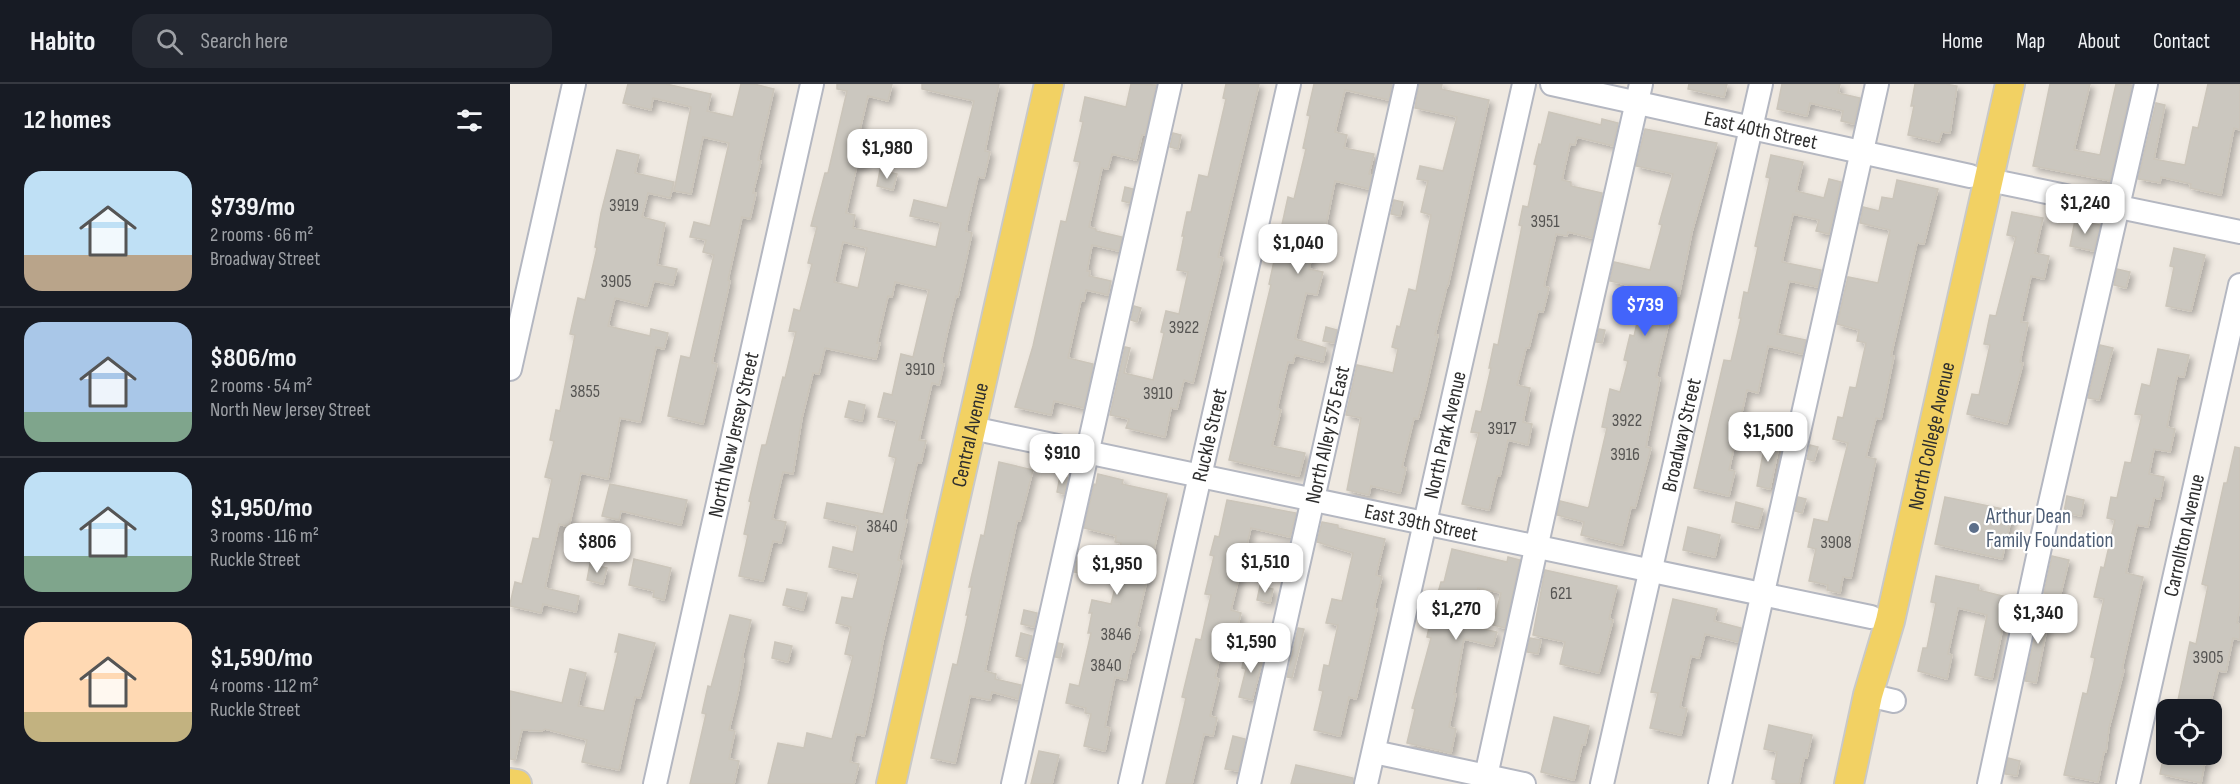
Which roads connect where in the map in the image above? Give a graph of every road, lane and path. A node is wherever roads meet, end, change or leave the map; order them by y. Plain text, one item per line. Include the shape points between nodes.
1 (574, 84) edge
2 (812, 84) edge
3 (1049, 84) edge
4 (1170, 84) edge
5 (1288, 84) edge
6 (1406, 84) edge
7 (1524, 84) edge
8 (1552, 84) edge
9 (1761, 84) edge
10 (1877, 84) edge
11 (1991, 84) edge
12 (2000, 84) edge
13 (2010, 84) edge
14 (2146, 84) edge
15 (1639, 93) edge
16 (1751, 128) junction
17 (1862, 152) junction
18 (1979, 178) junction
19 (2119, 207) junction
20 (2240, 232) edge
21 (2240, 285) edge
22 (510, 369) edge
23 (972, 428) junction
24 (1088, 452) junction
25 (1200, 475) junction
26 (1312, 499) junction
27 (1425, 523) junction
28 (1537, 547) junction
29 (1649, 571) junction
30 (1762, 594) junction
31 (1871, 617) junction
32 (1374, 752) junction
33 (1486, 776) junction
34 (510, 783) edge
35 (517, 784) edge
36 (655, 784) edge
37 (891, 784) edge
38 (1013, 784) edge
39 (1130, 784) edge
40 (1249, 784) edge
41 (1366, 784) edge
42 (1524, 784) edge
43 (1602, 784) edge
44 (1720, 784) edge
45 (1832, 784) edge
46 (1840, 784) edge
47 (1849, 784) edge
48 (1989, 784) edge
49 (2128, 784) edge

1 - 22 street
2 - 36 street, North New Jersey Street
3 - 23 main road, Central Avenue
4 - 24 street
5 - 25 street, Ruckle Street
6 - 26 street, North Alley 575 East
7 - 27 street, North Park Avenue
8 - 15 street, East 40th Street
9 - 16 street, Broadway Street
10 - 17 street
11 - 18 main road, North College Avenue
12 - 46 street, North College Avenue
13 - 18 main road, North College Avenue
14 - 19 street
15 - 16 street, East 40th Street
15 - 28 street
16 - 17 street, East 40th Street
16 - 29 street, Broadway Street
17 - 18 street, East 40th Street
17 - 30 street
18 - 19 street, East 40th Street
18 - 31 main road, North College Avenue
18 - 47 main road, North College Avenue via 1890,621 1881,698
19 - 20 street, East 40th Street
19 - 48 street
21 - 49 street, Carrollton Avenue
23 - 24 street, East 39th Street
23 - 37 main road, Central Avenue
24 - 25 street, East 39th Street
24 - 38 street
25 - 26 street, East 39th Street
25 - 39 street, Ruckle Street
26 - 27 street, East 39th Street
26 - 40 street, North Alley 575 East
27 - 28 street, East 39th Street
27 - 32 street, North Park Avenue
28 - 29 street, East 39th Street
28 - 33 street
29 - 30 street, East 39th Street
29 - 43 street, Broadway Street
30 - 31 street, East 39th Street
30 - 44 street
31 - 45 main road, North College Avenue
32 - 33 street
32 - 41 street, North Park Avenue
33 - 42 street
34 - 35 main road

